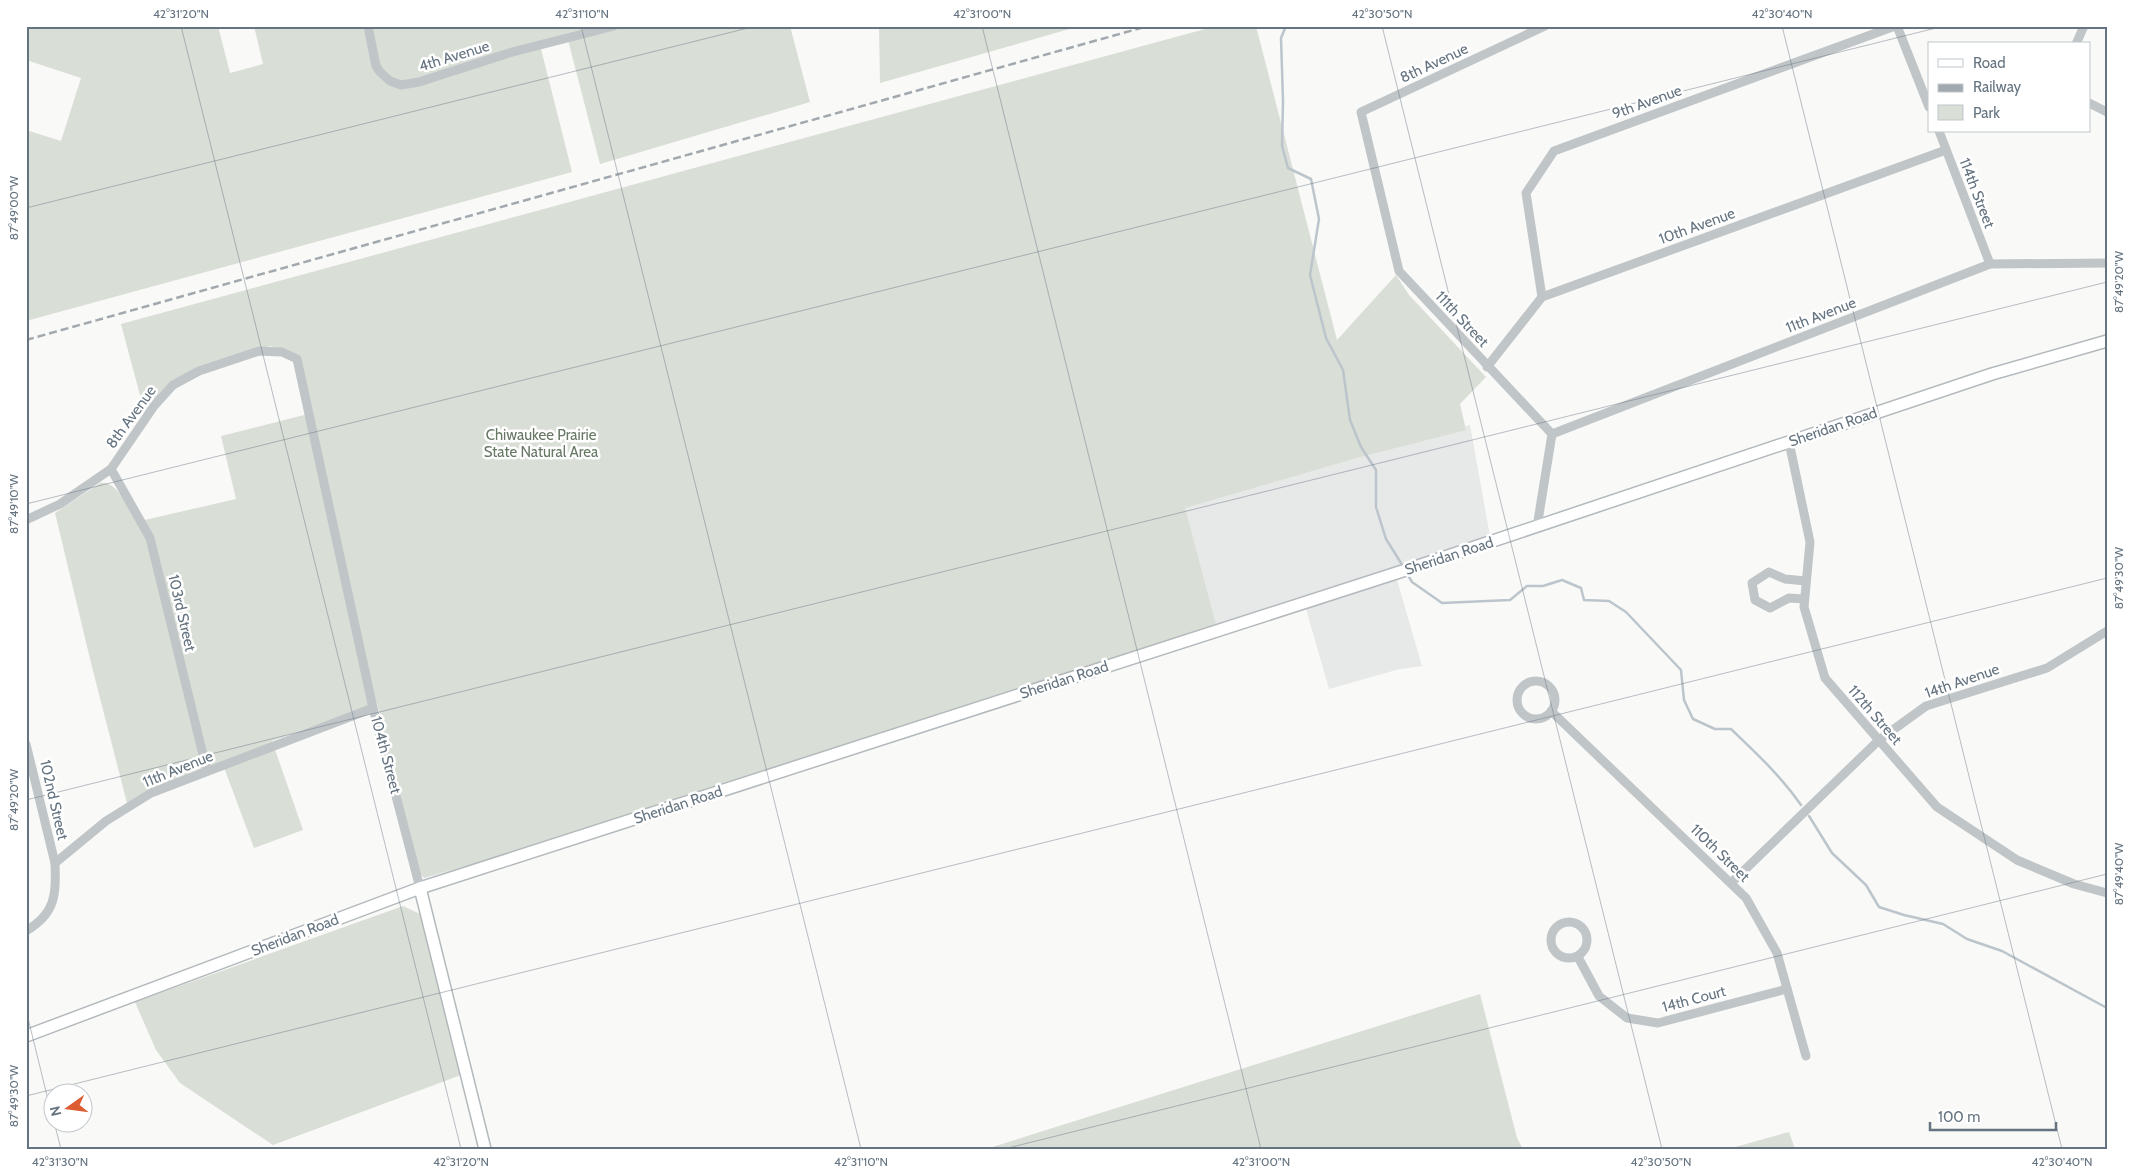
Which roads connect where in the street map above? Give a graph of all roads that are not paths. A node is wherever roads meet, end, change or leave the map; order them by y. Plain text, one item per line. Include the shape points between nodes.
1 (368, 26) edge
2 (614, 26) edge
3 (1545, 26) edge
4 (1896, 26) edge
5 (2084, 26) edge
6 (2077, 42) edge
7 (2090, 104) edge
8 (1928, 105) edge
9 (1362, 112) joint
10 (2107, 112) edge
11 (1939, 132) edge
12 (1946, 150) junction
13 (1990, 264) junction
14 (2107, 264) edge
15 (1542, 297) junction
16 (2107, 341) edge
17 (297, 359) joint
18 (1487, 367) junction
19 (1552, 434) junction
20 (1789, 442) junction
21 (111, 470) junction
22 (26, 520) edge
23 (1537, 527) junction
24 (1806, 581) junction
25 (1804, 599) junction
26 (2107, 631) edge
27 (373, 708) junction
28 (1551, 711) junction
29 (1879, 740) junction
30 (26, 744) edge
31 (207, 771) junction
32 (54, 863) junction
33 (1731, 883) junction
34 (420, 888) junction
35 (2107, 893) edge
36 (26, 931) edge
37 (1578, 956) junction
38 (1787, 989) junction
39 (26, 1036) edge
40 (1806, 1056) dead end
41 (484, 1149) edge

1 - 2 street, 4th Avenue via 376,66 390,81 401,85
3 - 9 street, 8th Avenue
4 - 8 street
4 - 15 street, 9th Avenue via 1554,151 1526,194
5 - 6 street
7 - 10 street
9 - 18 street, 111th Street via 1399,271
11 - 12 street, 114th Street
12 - 13 street, 114th Street
12 - 15 street, 10th Avenue
13 - 14 street, 11th Avenue
13 - 19 street, 11th Avenue
15 - 18 street
16 - 20 main road, Sheridan Road via 1992,374
17 - 21 street, 8th Avenue via 282,352 259,351 199,371 173,385 154,406
17 - 27 street, 104th Street
18 - 19 street, 111th Street
19 - 23 street
20 - 23 main road, Sheridan Road
20 - 24 street, 112th Street via 1810,542
21 - 22 street, 8th Avenue via 60,504
21 - 31 street, 103rd Street via 150,538
23 - 34 main road, Sheridan Road
24 - 25 street, 112th Street
24 - 25 street via 1769,572 1752,583 1755,600 1770,608 1789,598
25 - 29 street, 112th Street via 1825,678
26 - 29 street, 14th Avenue via 2047,668 1926,706
27 - 31 street, 11th Avenue
27 - 34 street, 104th Street
28 - 28 street via 1555,700 1547,685 1536,681 1520,689 1517,702 1528,717 1540,718
28 - 33 street, 110th Street
29 - 33 street, 14th Avenue
29 - 35 street, 112th Street via 1937,807 2017,860 2074,884
30 - 32 street, 102nd Street
31 - 32 street, 11th Avenue via 152,792 106,821
32 - 36 street via 56,884 53,902 40,923
33 - 38 street, 110th Street via 1746,898 1777,953
34 - 39 main road, Sheridan Road
34 - 41 main road, 104th Street
37 - 37 street via 1587,943 1585,932 1572,923 1561,924 1552,934 1555,952 1565,958
37 - 38 street, 14th Court via 1599,996 1627,1018 1658,1023
38 - 40 street, 110th Street

